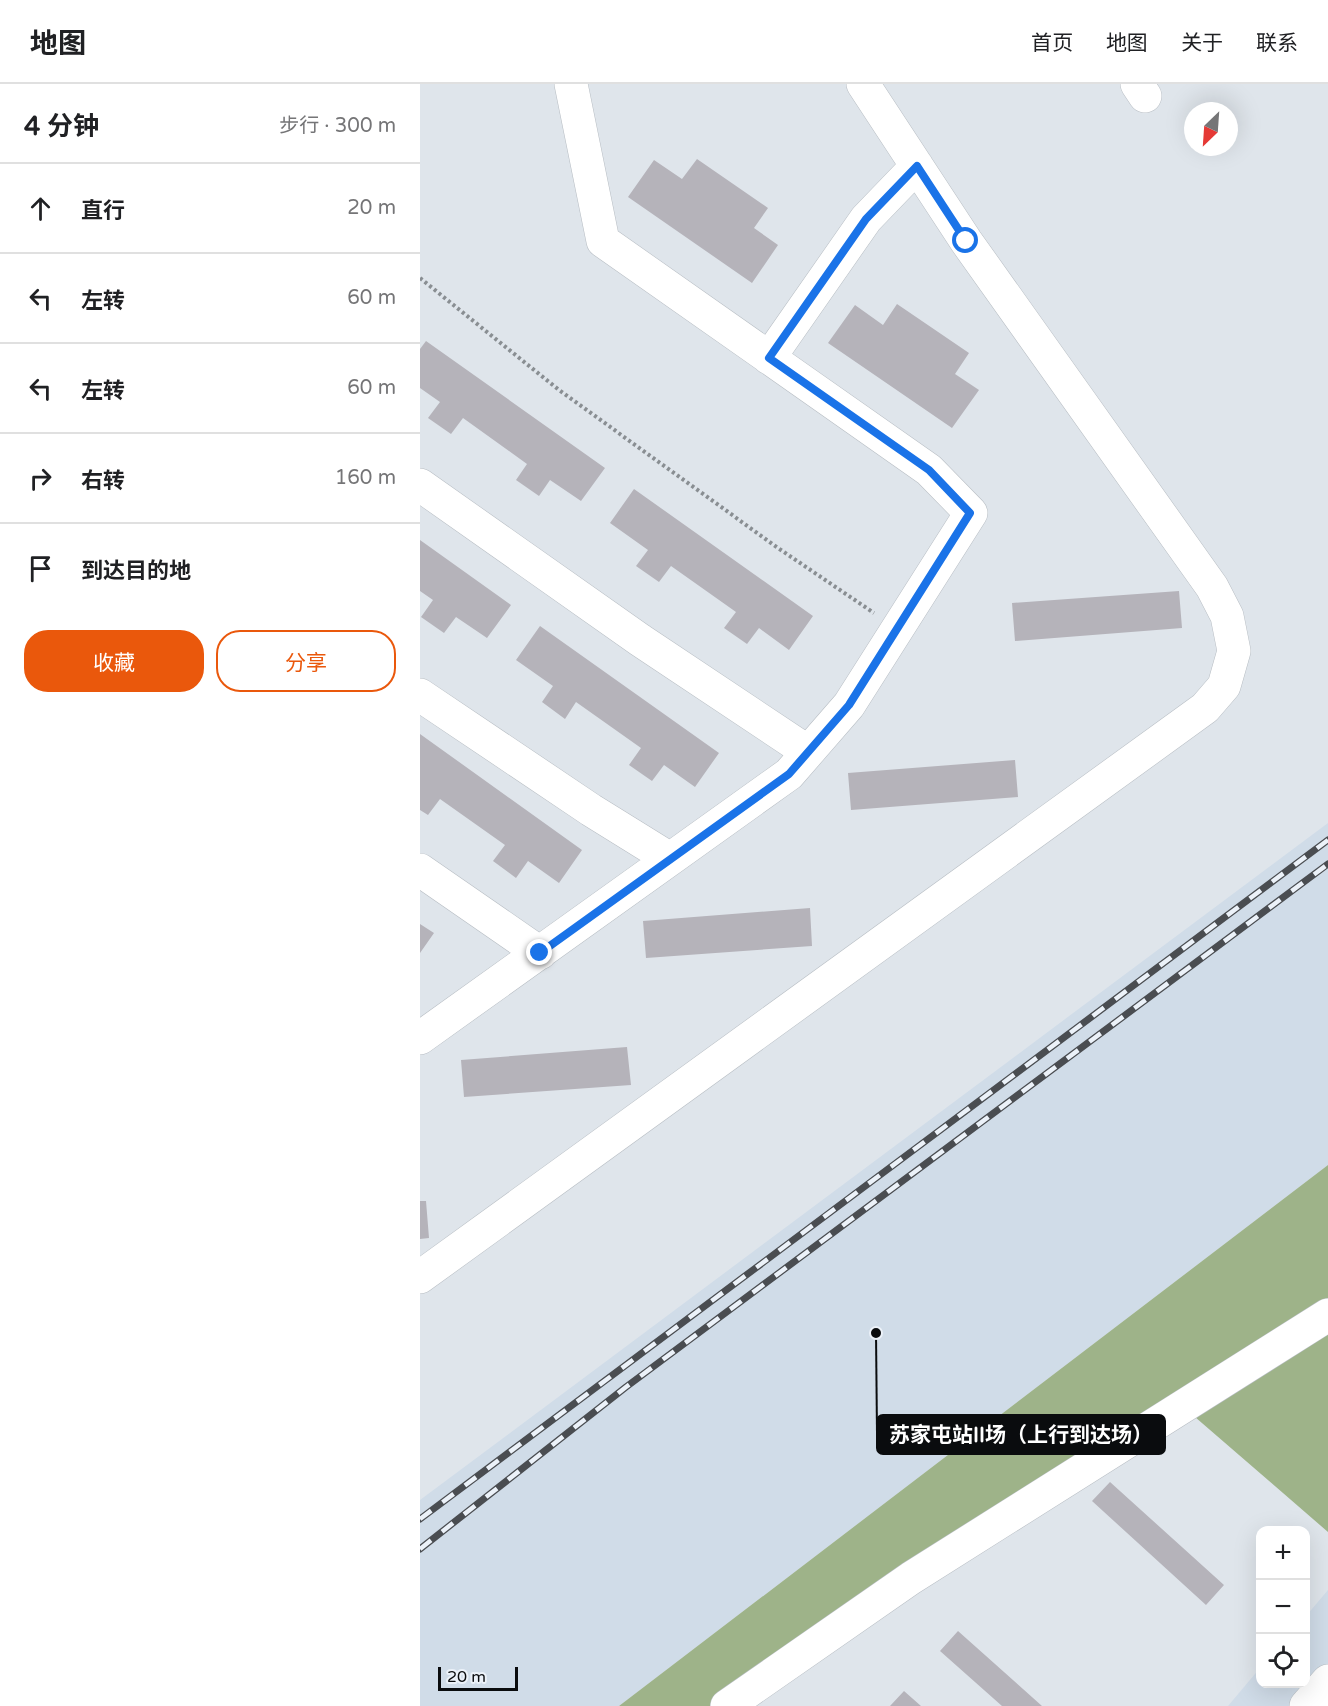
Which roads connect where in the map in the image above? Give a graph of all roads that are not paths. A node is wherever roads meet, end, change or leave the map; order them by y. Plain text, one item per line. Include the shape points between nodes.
1 (571, 84) edge
2 (863, 84) edge
3 (917, 166) junction
4 (769, 358) junction
5 (420, 485) edge
6 (420, 695) edge
7 (808, 752) junction
8 (670, 859) junction
9 (420, 870) edge
10 (540, 953) junction
11 (420, 1038) edge
12 (420, 1277) edge
13 (1328, 1314) edge
14 (1328, 1681) edge
15 (727, 1706) edge
16 (1306, 1706) edge

1 - 4 street via 603,241
2 - 3 street
3 - 4 street via 866,219
3 - 12 street via 1212,587 1227,616 1234,651 1224,686 1205,708
4 - 7 street via 929,470 970,513 849,705
5 - 7 street
6 - 8 street
7 - 8 street via 789,774
8 - 10 street
9 - 10 street
10 - 11 street
13 - 15 street via 911,1578
14 - 16 street

